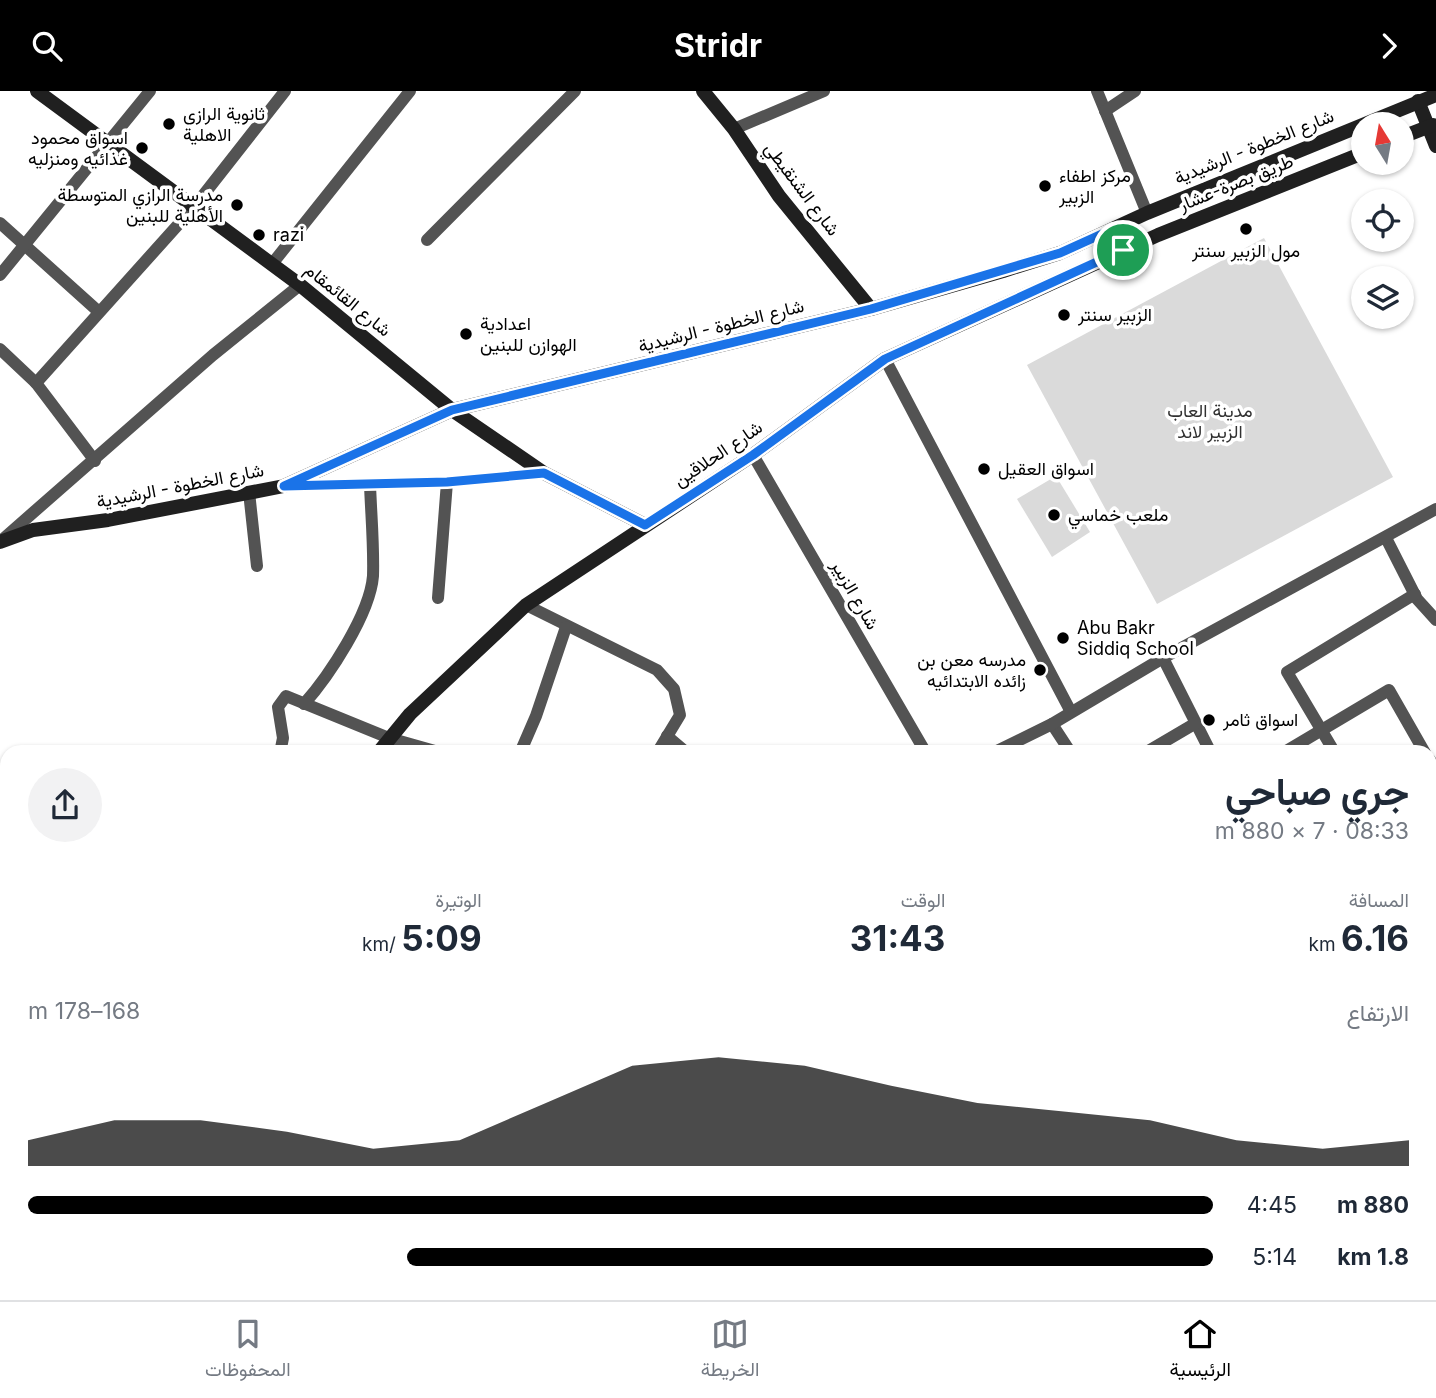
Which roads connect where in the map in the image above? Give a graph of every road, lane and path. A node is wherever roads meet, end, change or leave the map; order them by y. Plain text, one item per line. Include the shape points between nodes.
1 (37, 91) edge
2 (150, 91) edge
3 (285, 91) edge
4 (410, 91) edge
5 (575, 91) edge
6 (703, 91) edge
7 (824, 91) edge
8 (1097, 91) edge
9 (1135, 91) edge
10 (1436, 95) edge
11 (1415, 96) edge
12 (1105, 111) junction
13 (1431, 126) edge
14 (734, 129) junction
15 (1414, 132) edge
16 (108, 143) junction
17 (1436, 146) edge
18 (1351, 158) edge
19 (194, 207) junction
20 (1147, 213) junction
21 (0, 223) edge
22 (1113, 229) junction
23 (427, 240) dead end
24 (26, 244) junction
25 (1123, 250) junction
26 (272, 264) junction
27 (0, 275) edge
28 (300, 285) junction
29 (871, 309) junction
30 (99, 312) junction
31 (0, 349) edge
32 (885, 359) junction
33 (36, 383) junction
34 (452, 410) junction
35 (753, 455) junction
36 (95, 461) junction
37 (544, 473) junction
38 (447, 482) junction
39 (370, 484) junction
40 (284, 486) junction
41 (249, 492) junction
42 (1436, 509) edge
43 (645, 525) junction
44 (1386, 538) junction
45 (0, 541) edge
46 (257, 566) dead end
47 (1415, 594) junction
48 (438, 598) dead end
49 (526, 605) junction
50 (1436, 620) edge
51 (566, 627) junction
52 (1163, 658) junction
53 (304, 704) junction
54 (1071, 712) junction
55 (1196, 723) junction
56 (1052, 724) junction
57 (1320, 730) junction
58 (667, 736) junction
59 (389, 738) junction
60 (282, 745) edge
61 (384, 745) edge
62 (414, 745) edge
63 (523, 745) edge
64 (662, 745) edge
65 (678, 745) edge
66 (921, 745) edge
67 (1009, 745) edge
68 (1066, 745) edge
69 (1159, 745) edge
70 (1207, 745) edge
71 (1296, 745) edge
72 (1330, 745) edge
73 (1420, 745) edge

1 - 16 main road, شارع القائمقام
2 - 16 street
3 - 19 street
4 - 26 street
5 - 23 street
6 - 14 main road, شارع الشنقيطي
7 - 14 street
8 - 12 street
9 - 12 street
10 - 11 main road, شارع الخطوة - الرشيدية
11 - 13 main road
11 - 20 main road, شارع الخطوة - الرشيدية
12 - 20 street
13 - 15 main road
13 - 17 main road
14 - 29 main road, شارع الشنقيطي via 779,196
16 - 19 main road, شارع القائمقام
16 - 24 street
18 - 25 main road, طريق بصرة-عشار
19 - 26 main road, شارع القائمقام
19 - 30 street
20 - 22 main road, شارع الخطوة - الرشيدية
21 - 24 street
22 - 25 main road
22 - 29 main road, شارع الخطوة - الرشيدية via 1060,253
24 - 27 street
24 - 30 street
25 - 32 main road, شارع الحلاقين
26 - 28 main road, شارع القائمقام
28 - 34 main road, شارع القائمقام
28 - 36 street via 213,355
29 - 34 main road, شارع الخطوة - الرشيدية
30 - 33 street
31 - 33 street
32 - 35 main road, شارع الحلاقين
32 - 54 street
33 - 36 street
34 - 37 main road, شارع القائمقام
34 - 40 main road, شارع الخطوة - الرشيدية
35 - 43 main road, شارع الحلاقين
35 - 66 street, شارع الزبير
36 - 45 street
37 - 38 street
37 - 43 main road, شارع القائمقام
38 - 39 street
38 - 48 street
39 - 40 street
39 - 53 street via 373,578 361,618
40 - 41 main road, شارع الخطوة - الرشيدية
41 - 45 main road, شارع الخطوة - الرشيدية via 33,530
41 - 46 street
42 - 44 street
43 - 49 main road, شارع الحلاقين
44 - 47 street
44 - 52 street
47 - 50 street
47 - 57 street via 1287,672
49 - 51 street
49 - 59 main road, شارع الحلاقين
51 - 58 street via 657,670 674,689 680,715
51 - 63 street
52 - 54 street
52 - 55 street
53 - 59 street
53 - 60 street via 285,696 278,707
54 - 56 street
55 - 69 street
55 - 70 street
56 - 67 street
56 - 68 street
57 - 71 street
57 - 72 street
57 - 73 street via 1389,689
58 - 64 street
58 - 65 street
59 - 61 main road, شارع الحلاقين
59 - 62 street

